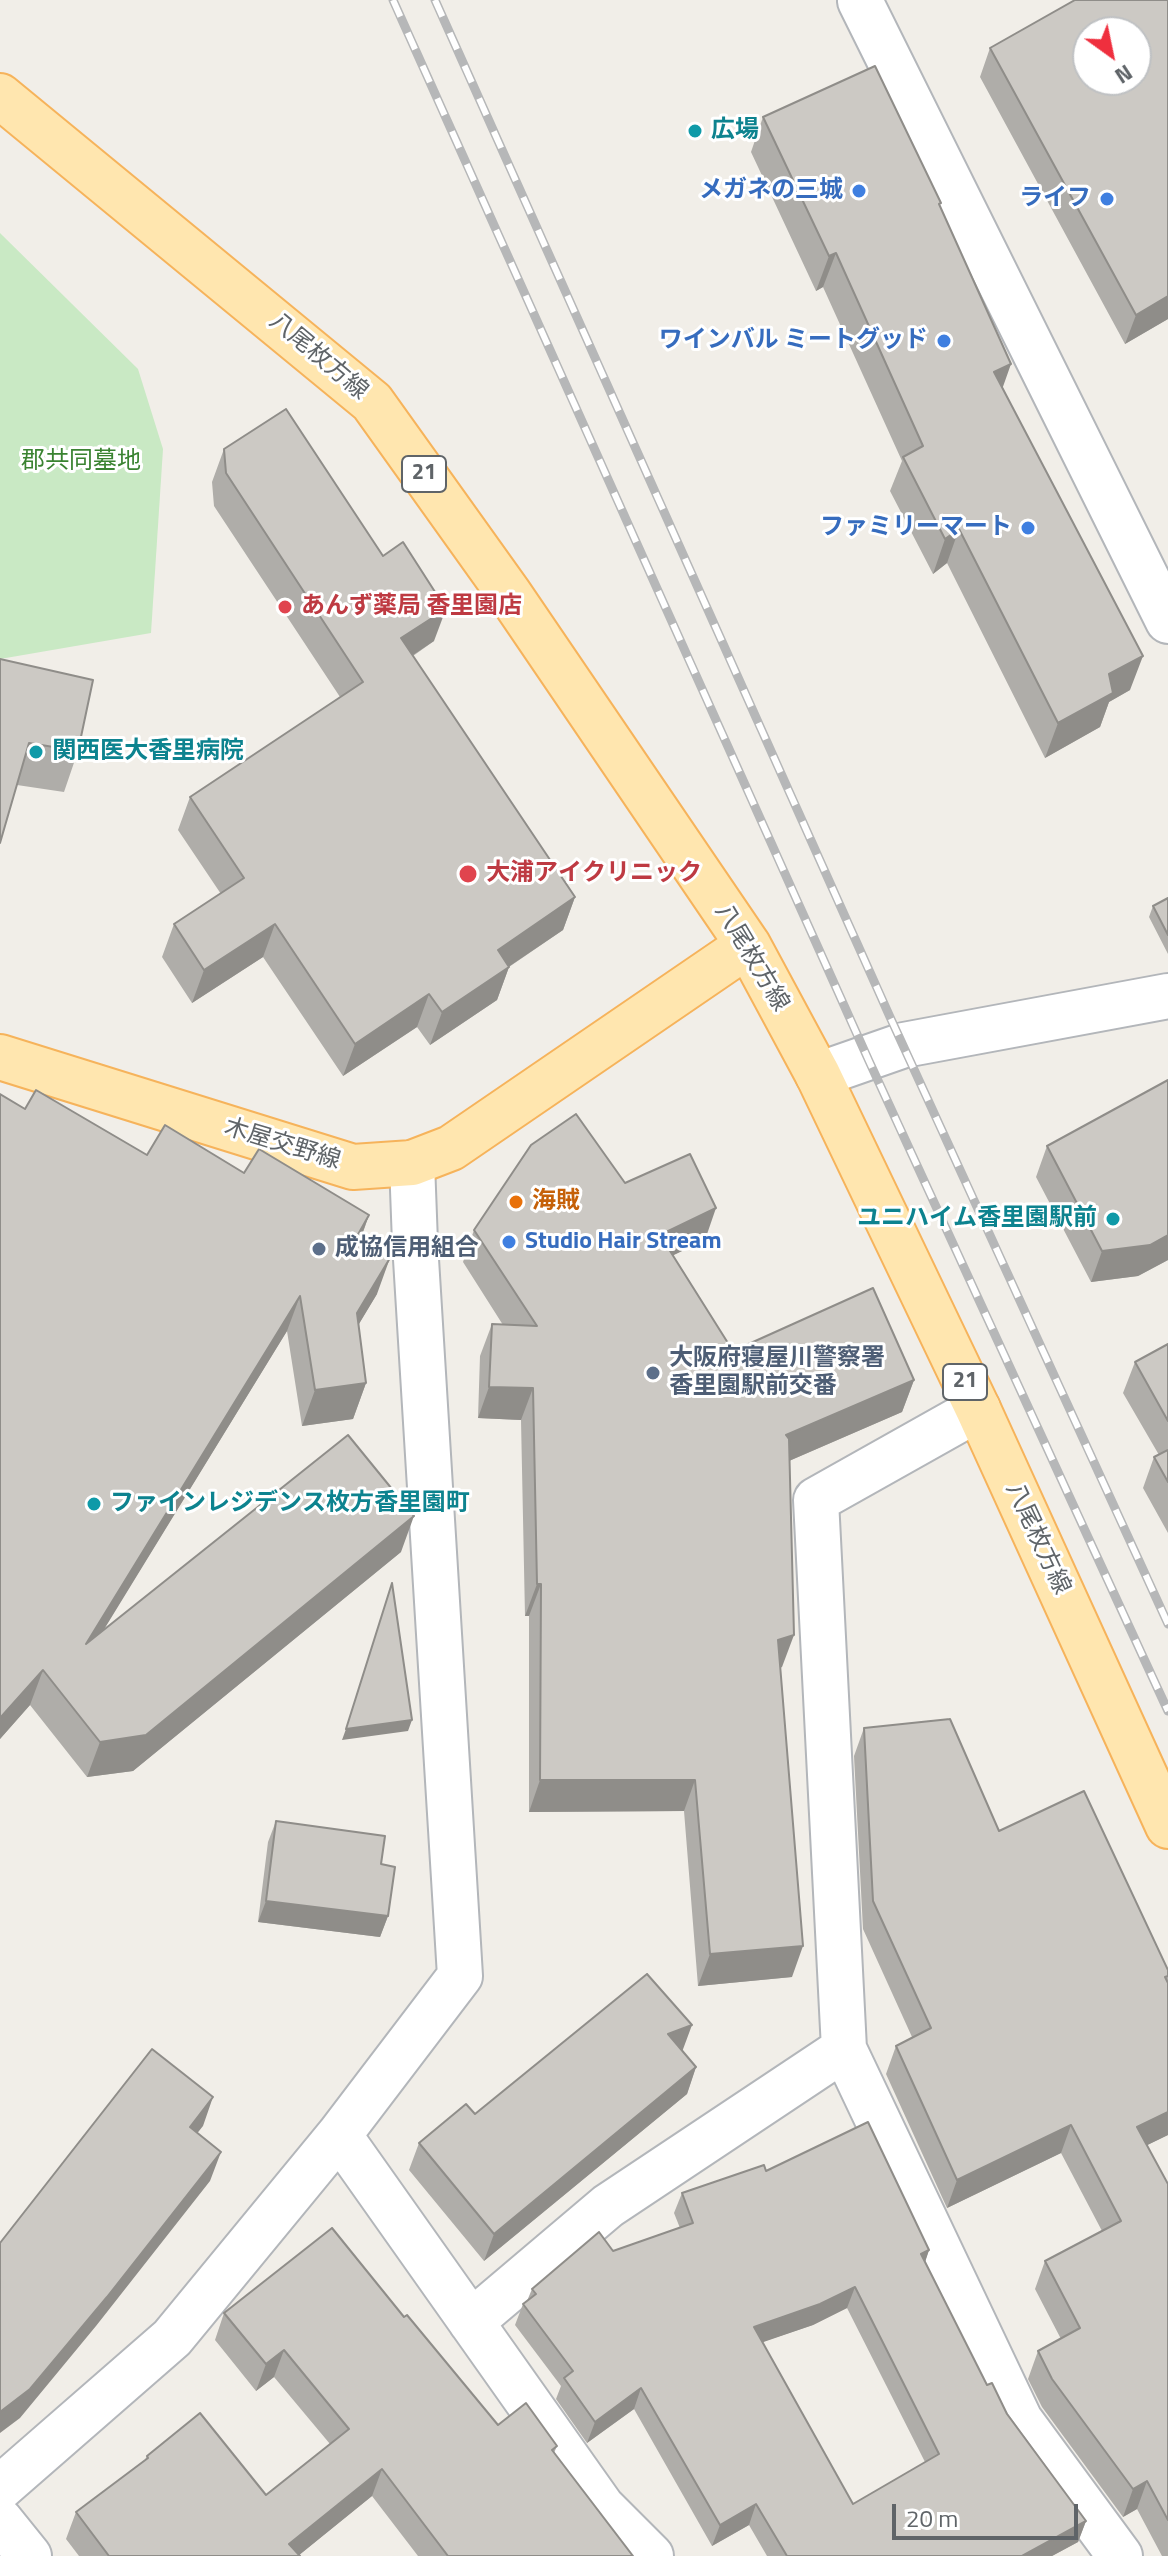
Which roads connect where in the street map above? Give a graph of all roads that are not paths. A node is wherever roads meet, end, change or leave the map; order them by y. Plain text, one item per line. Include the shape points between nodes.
1 (860, 0) edge
2 (0, 96) edge
3 (1168, 621) edge
4 (748, 945) junction
5 (1168, 996) edge
6 (0, 1057) edge
7 (818, 1075) junction
8 (412, 1163) junction
9 (978, 1409) junction
10 (1168, 1826) edge
11 (844, 2049) junction
12 (339, 2135) junction
13 (471, 2322) junction
14 (0, 2488) edge
15 (0, 2520) edge
16 (29, 2556) edge
17 (651, 2556) edge
18 (1120, 2556) edge

1 - 3 street
2 - 4 main road, 八尾枚方線 / 21 via 372,402
4 - 7 main road, 八尾枚方線 / 21
4 - 8 main road, 木屋交野線 via 451,1148
5 - 7 street via 904,1045
6 - 8 main road, 木屋交野線 via 353,1167
7 - 9 main road, 八尾枚方線 / 21
8 - 12 street via 460,1976
9 - 10 main road, 八尾枚方線 / 21
9 - 11 street via 816,1500
11 - 13 street via 608,2206
11 - 18 street via 1020,2420
12 - 13 street
12 - 14 street via 172,2338
13 - 17 street via 602,2507
15 - 16 street

